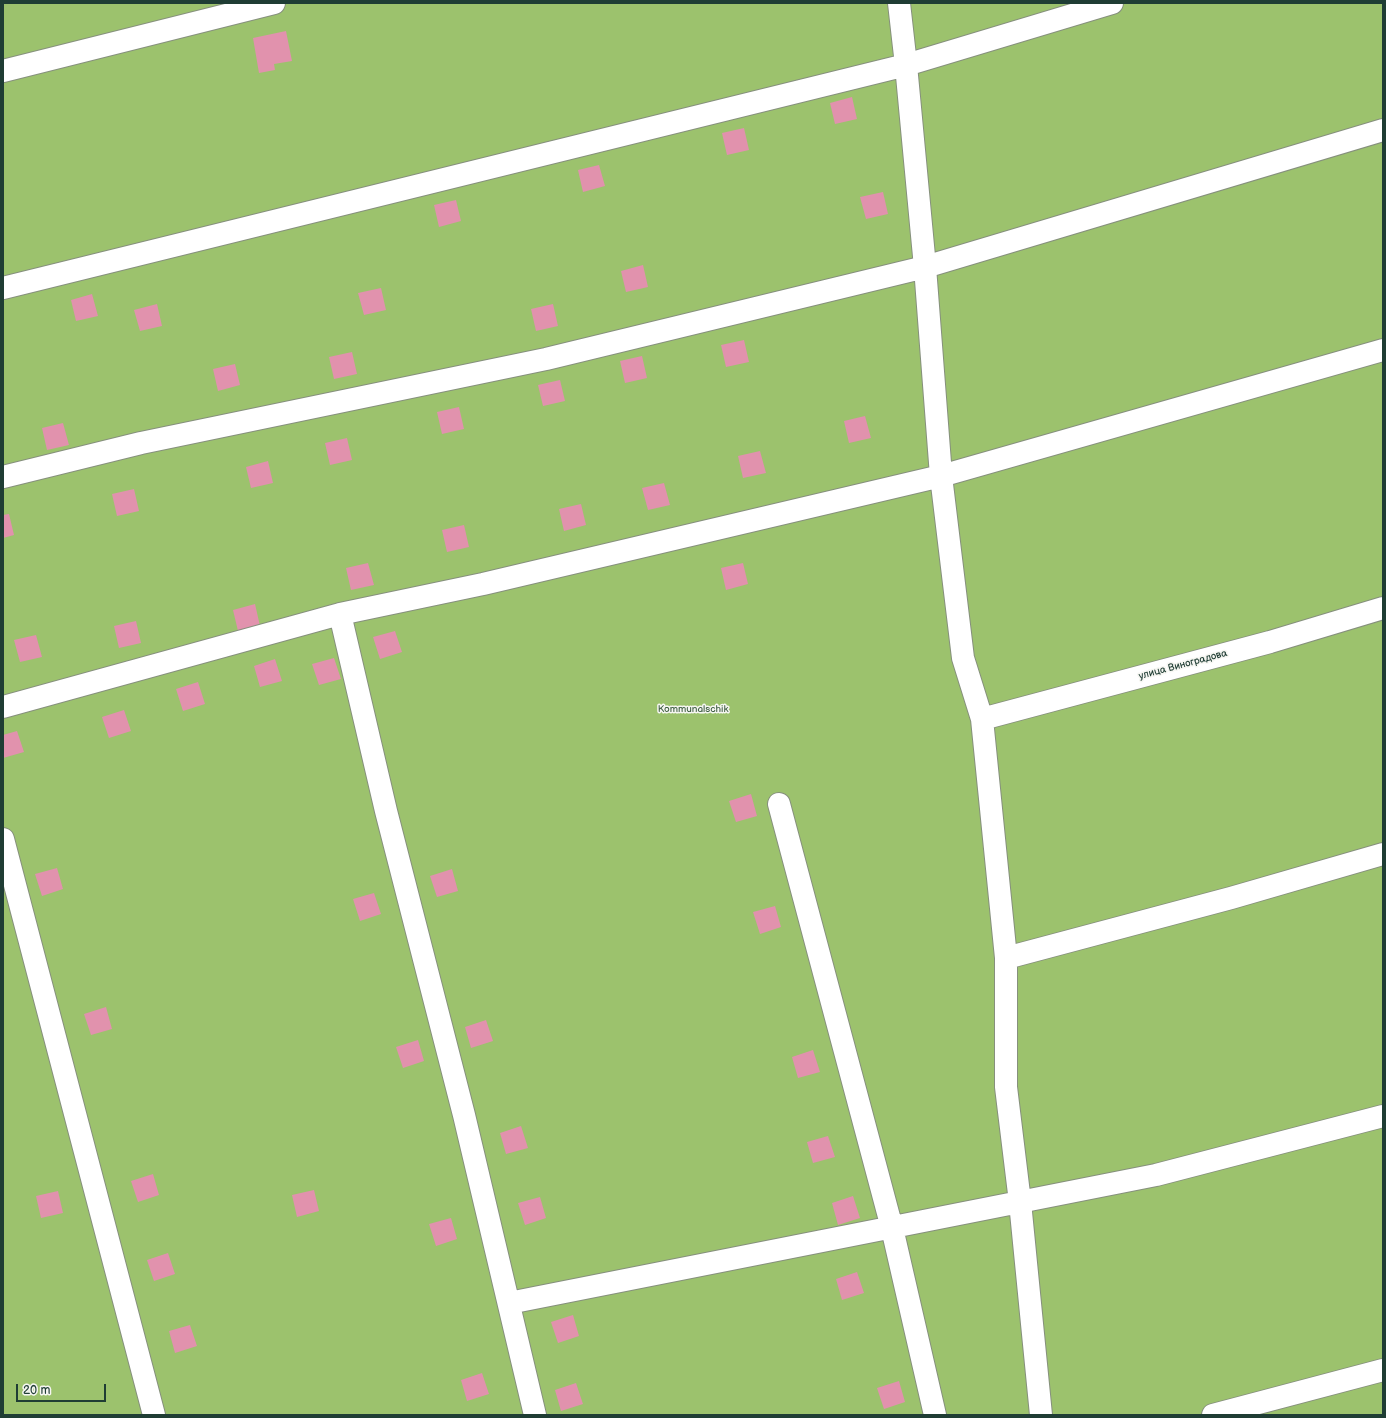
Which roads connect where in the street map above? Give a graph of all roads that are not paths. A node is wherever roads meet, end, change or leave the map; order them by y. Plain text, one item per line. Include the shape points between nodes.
1 (274, 3) edge
2 (899, 3) edge
3 (1112, 3) edge
4 (906, 65) junction
5 (3, 71) edge
6 (1383, 130) edge
7 (925, 267) junction
8 (3, 288) edge
9 (1383, 350) edge
10 (3, 476) edge
11 (941, 476) junction
12 (1383, 608) edge
13 (340, 614) junction
14 (3, 706) edge
15 (982, 719) junction
16 (779, 804) dead end
17 (3, 839) edge
18 (1383, 854) edge
19 (1006, 958) junction
20 (1383, 1116) edge
21 (1020, 1202) junction
22 (892, 1228) junction
23 (509, 1303) junction
24 (1383, 1370) edge
25 (154, 1415) edge
26 (536, 1415) edge
27 (935, 1415) edge
28 (1041, 1415) edge
29 (1213, 1415) edge

1 - 5 street
2 - 4 street
3 - 4 street
4 - 7 street
4 - 8 street
6 - 7 street
7 - 10 street via 546,359 141,443
7 - 11 street
9 - 11 street
11 - 13 street via 483,584
11 - 15 street via 963,658
12 - 15 street, улица Виноградова via 1263,644
13 - 14 street
13 - 23 street via 386,811
15 - 19 street
16 - 22 street
17 - 25 street
18 - 19 street
19 - 21 street via 1006,1087
20 - 21 street via 1156,1175
21 - 22 street
21 - 28 street
22 - 23 street
22 - 27 street
23 - 26 street
24 - 29 street

